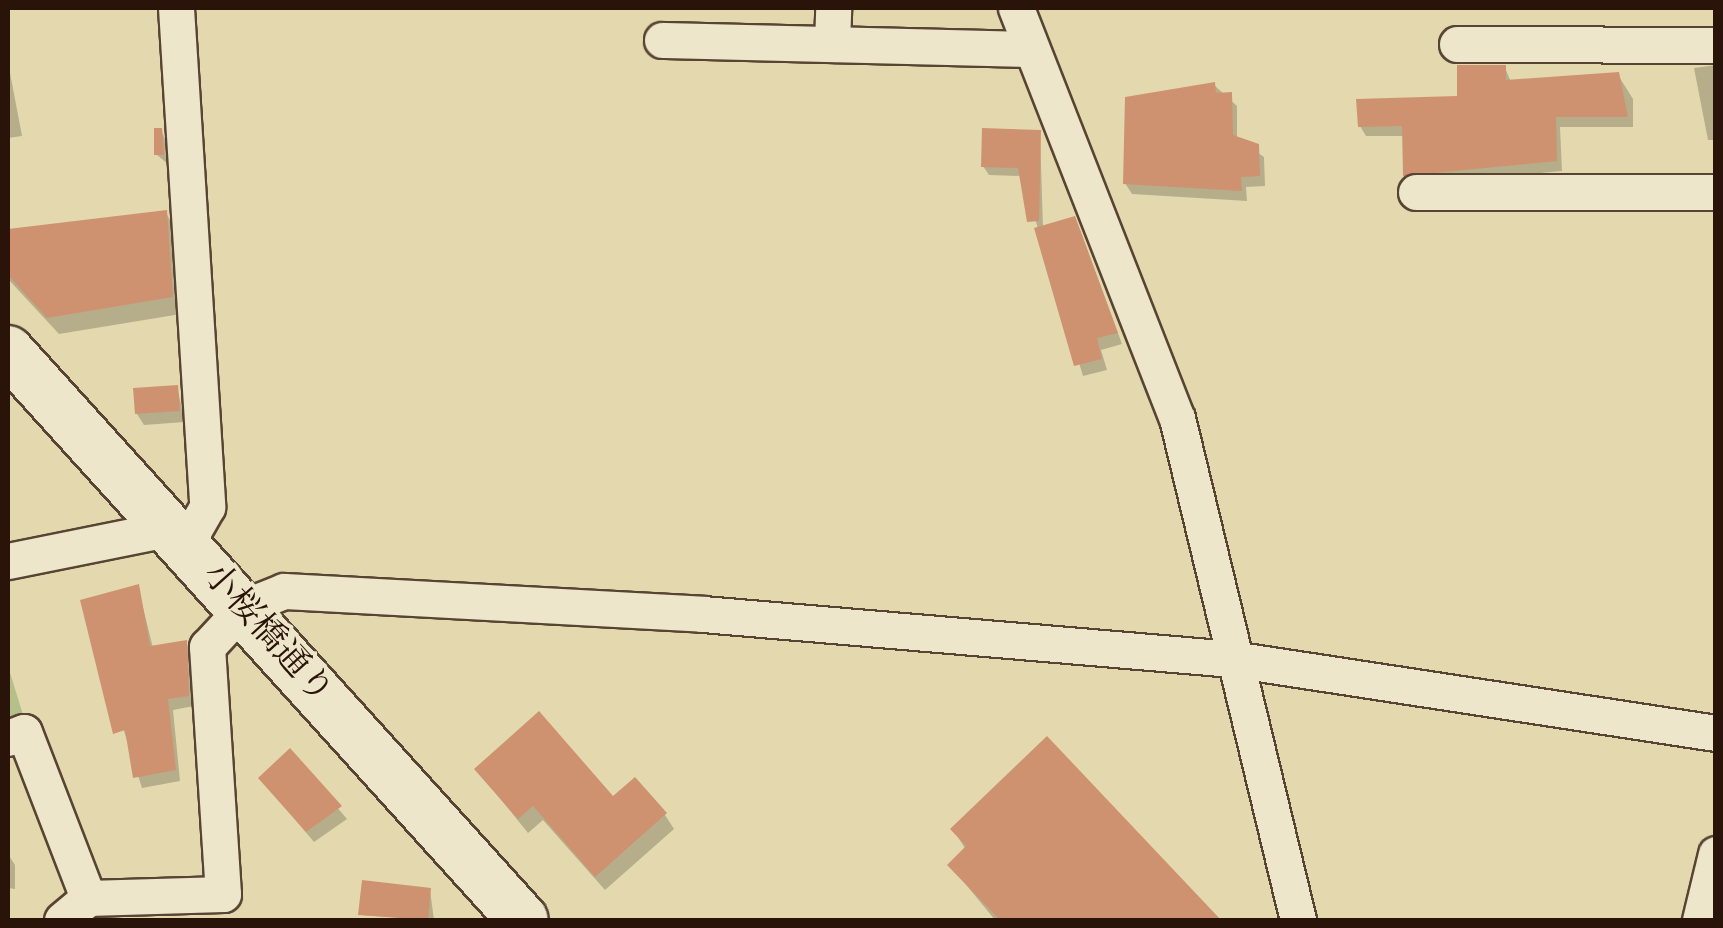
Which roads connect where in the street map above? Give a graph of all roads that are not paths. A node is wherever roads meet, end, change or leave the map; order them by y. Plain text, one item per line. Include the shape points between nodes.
1 (176, 8) edge
2 (833, 8) edge
3 (1016, 8) edge
4 (662, 40) dead end
5 (832, 44) junction
6 (1457, 44) dead end
7 (1716, 45) edge
8 (1031, 49) junction
9 (1416, 192) dead end
10 (1716, 192) edge
11 (8, 352) edge
12 (178, 536) junction
13 (8, 561) edge
14 (244, 608) junction
15 (1232, 660) junction
16 (1716, 733) edge
17 (8, 738) edge
18 (1716, 854) edge
19 (224, 907) edge
20 (75, 909) edge
21 (523, 920) edge
22 (1298, 920) edge
23 (1700, 920) edge

1 - 12 street via 207,507
2 - 5 street
3 - 8 street
4 - 5 street
5 - 8 street
6 - 7 street
8 - 15 street via 1177,418
9 - 10 street
11 - 12 street, 小桜橋通り
12 - 13 street
12 - 14 street, 小桜橋通り
14 - 15 street via 284,591 703,614
14 - 19 street via 207,646
14 - 21 street, 小桜橋通り
15 - 16 street
15 - 22 street
17 - 20 street via 24,732
18 - 23 street
19 - 20 street

